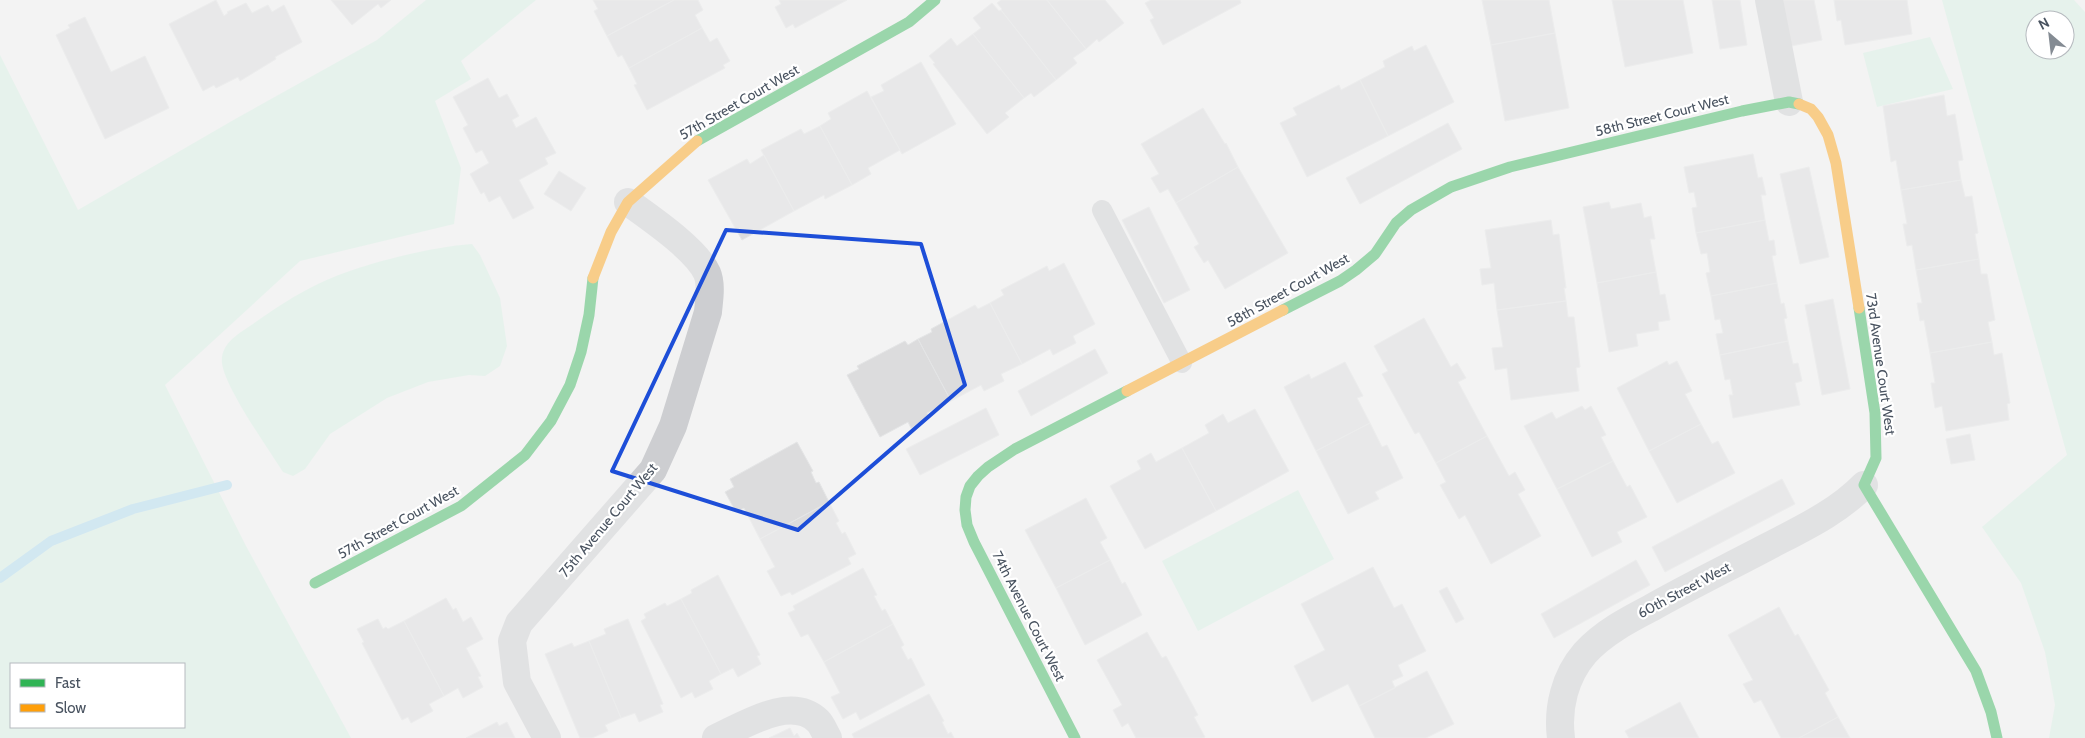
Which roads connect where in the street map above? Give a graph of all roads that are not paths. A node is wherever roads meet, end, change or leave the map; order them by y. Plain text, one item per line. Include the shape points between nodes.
1 (936, 0) edge
2 (1769, 0) edge
3 (1789, 102) junction
4 (628, 202) junction
5 (1102, 210) dead end
6 (1182, 364) junction
7 (1864, 485) junction
8 (963, 506) joint
9 (316, 584) dead end
10 (547, 738) edge
11 (716, 738) edge
12 (828, 738) edge
13 (1075, 738) edge
14 (1561, 738) edge
15 (1996, 738) edge

1 - 4 street, 57th Street Court West via 910,22 693,143
2 - 3 street
3 - 6 street, 58th Street Court West via 1510,168 1459,184 1416,206 1397,222 1368,261 1340,281
3 - 7 street, 73rd Avenue Court West via 1812,109 1828,135 1836,163 1875,412 1876,458
4 - 9 street, 57th Street Court West via 611,232 593,278 581,352 570,385 551,421 525,455 461,506
4 - 10 street, 75th Avenue Court West via 696,258 707,274 708,312 673,426 654,470 520,623 512,641 518,682
5 - 6 lane
6 - 8 street, 58th Street Court West via 1000,458 985,468 970,485
7 - 14 street, 60th Street West via 1845,502 1811,523 1606,634 1586,652 1566,685 1560,718
7 - 15 street via 1976,671 1995,720
8 - 13 street, 74th Avenue Court West via 974,542
11 - 12 street via 772,712 791,710 806,713 819,721

